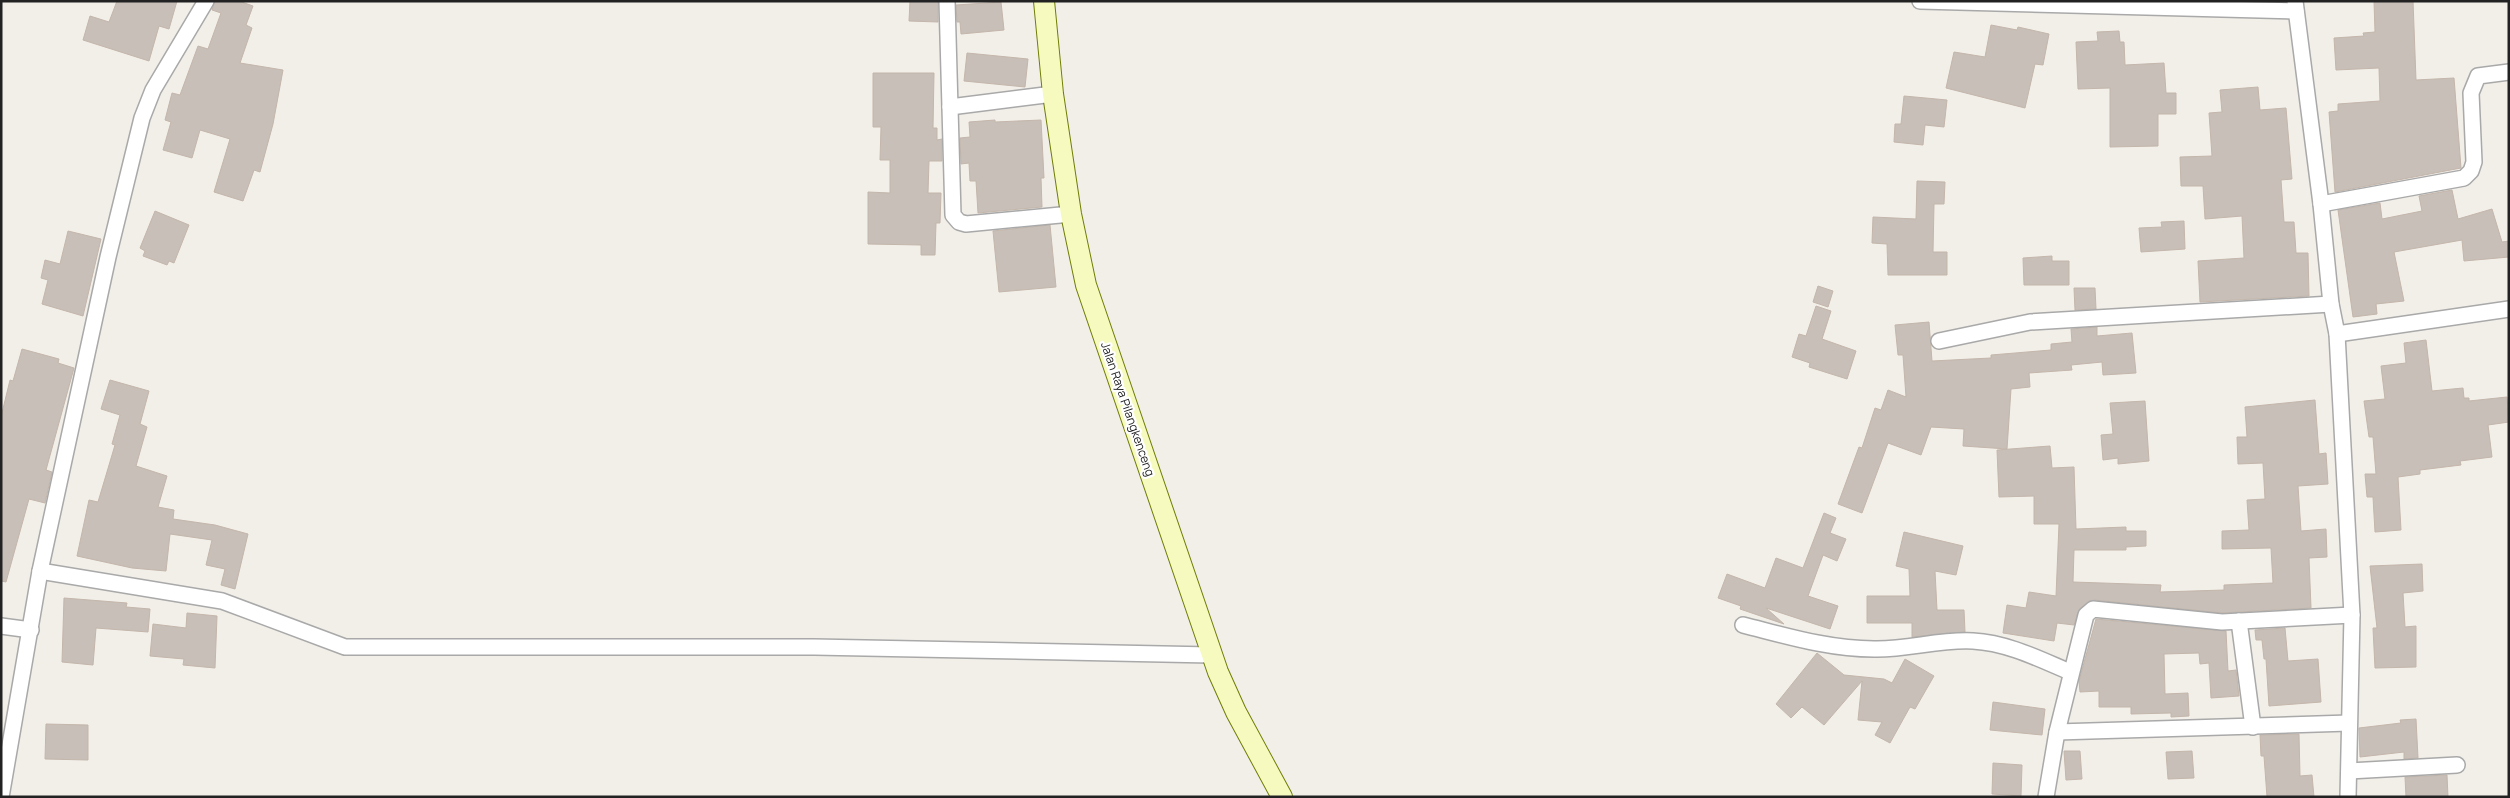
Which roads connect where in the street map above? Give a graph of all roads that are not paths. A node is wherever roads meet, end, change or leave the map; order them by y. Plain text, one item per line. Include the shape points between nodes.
1 (206, 1) edge
2 (946, 1) edge
3 (1044, 1) edge
4 (1920, 1) edge
5 (2296, 6) edge
6 (2509, 72) edge
7 (1053, 94) junction
8 (950, 107) junction
9 (2321, 204) junction
10 (1071, 214) junction
11 (2330, 304) junction
12 (2509, 309) edge
13 (2337, 334) junction
14 (1939, 341) dead end
15 (40, 571) junction
16 (2352, 615) junction
17 (2239, 621) junction
18 (1743, 625) dead end
19 (1, 626) edge
20 (31, 630) junction
21 (1212, 656) junction
22 (2070, 672) junction
23 (2349, 723) junction
24 (2253, 727) junction
25 (2057, 732) junction
26 (2457, 765) dead end
27 (2349, 771) junction
28 (1, 797) edge
29 (1282, 797) edge
30 (2046, 797) edge
31 (2348, 797) edge

1 - 15 street via 153,90 142,118 108,257
2 - 8 street
3 - 7 main road, Jalan Raya Pilangkenceng
4 - 5 street
5 - 9 street
6 - 9 street via 2478,76 2473,84 2474,162 2464,178
7 - 8 street
7 - 10 main road, Jalan Raya Pilangkenceng
8 - 10 street via 951,208 959,222
9 - 11 street
10 - 21 main road, Jalan Raya Pilangkenceng via 1086,285
11 - 13 street
11 - 14 street via 2030,322
12 - 13 street
13 - 16 street
15 - 20 street
15 - 21 street via 222,602 345,647 804,647
16 - 17 street
16 - 23 street
17 - 22 street via 2204,621 2093,609 2086,615
17 - 24 street
18 - 22 street via 1818,644 1848,648 1876,649 1972,641 1992,643 2014,648
19 - 20 street
20 - 28 street
21 - 29 main road, Jalan Raya Pilangkenceng via 1236,712
22 - 25 street
23 - 24 street
23 - 27 street
24 - 25 street
25 - 30 street
26 - 27 street
27 - 31 street

